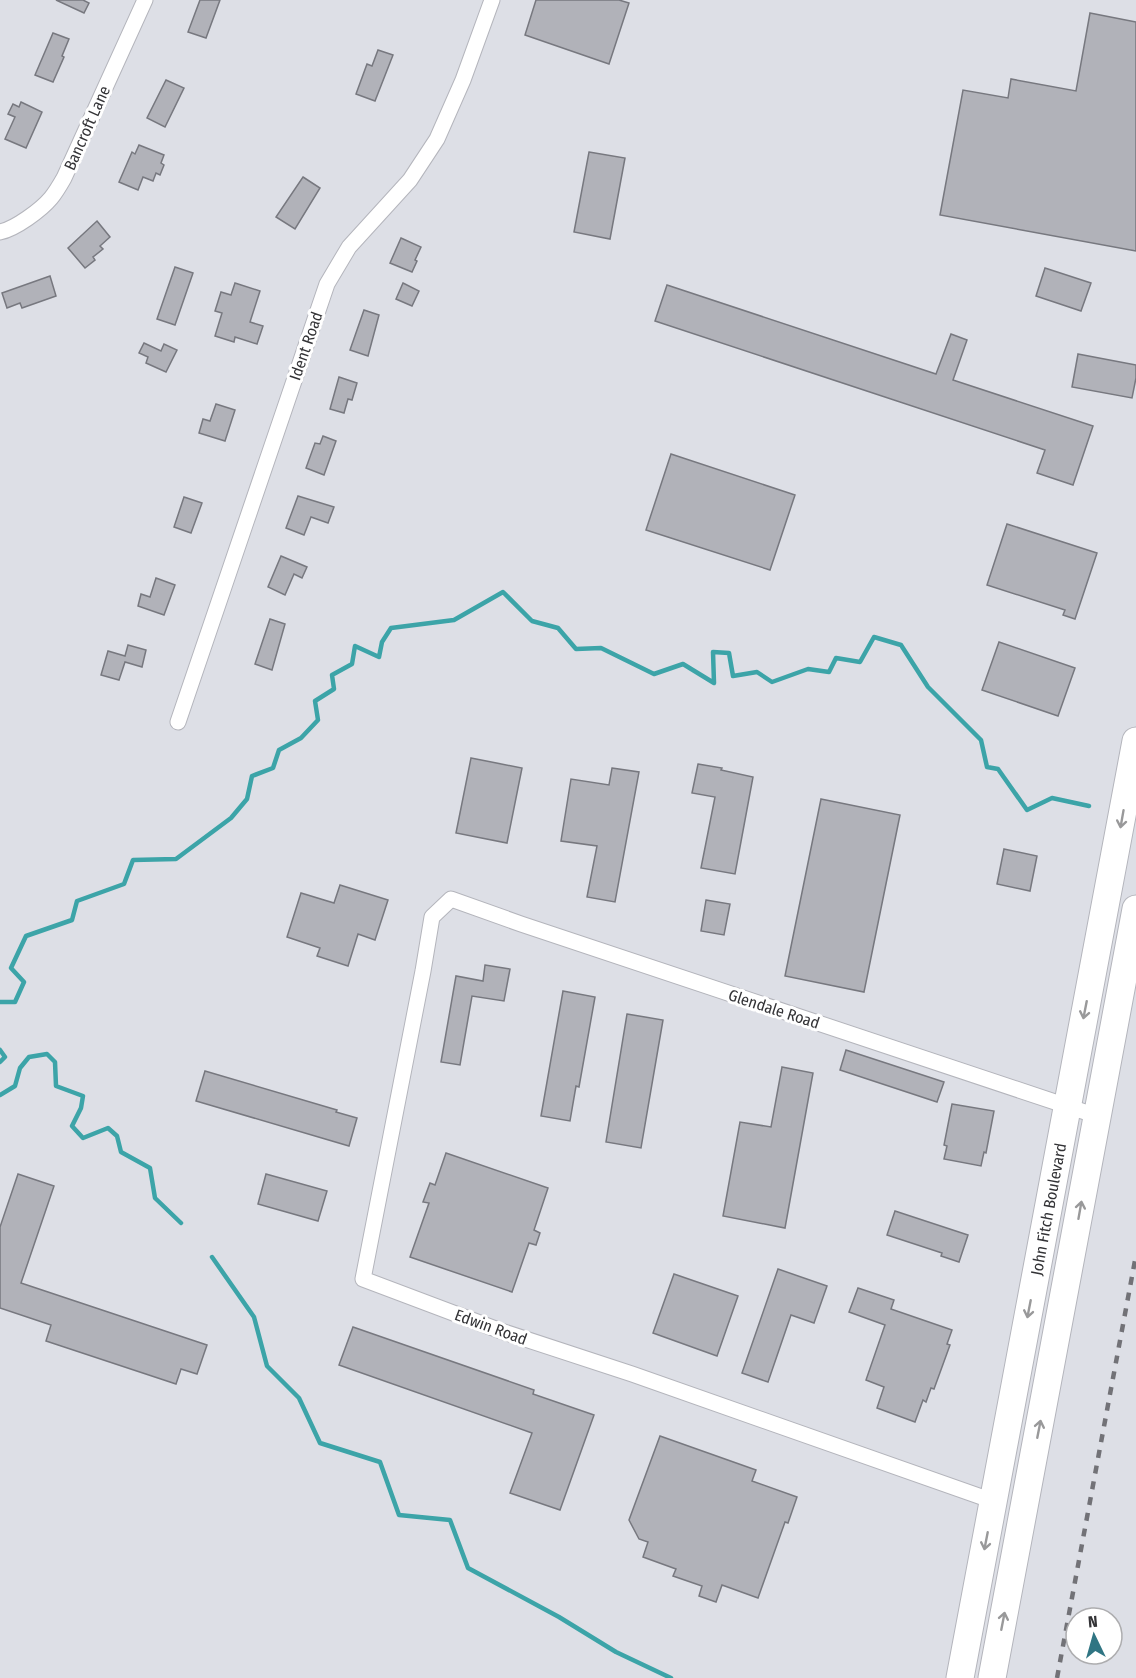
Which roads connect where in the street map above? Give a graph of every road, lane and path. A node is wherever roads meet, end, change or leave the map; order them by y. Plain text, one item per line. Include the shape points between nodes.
1 (145, 0) edge
2 (492, 0) edge
3 (0, 232) edge
4 (178, 722) dead end
5 (1136, 741) edge
6 (451, 899) joint
7 (1136, 909) edge
8 (1067, 1107) junction
9 (1097, 1116) junction
10 (993, 1501) junction
11 (960, 1678) edge
12 (992, 1678) edge

1 - 3 street, Bancroft Lane via 64,178 50,200 26,219
2 - 4 street, Ident Road via 438,139 410,180 349,247 327,284
5 -> 8 highway, John Fitch Boulevard
6 - 8 street, Glendale Road
6 - 10 street, Edwin Road via 432,917 363,1279 501,1331
7 - 9 highway, John Fitch Boulevard
8 - 9 street, Glendale Road
8 -> 10 highway, John Fitch Boulevard
12 -> 9 highway, John Fitch Boulevard
10 -> 11 highway, John Fitch Boulevard

